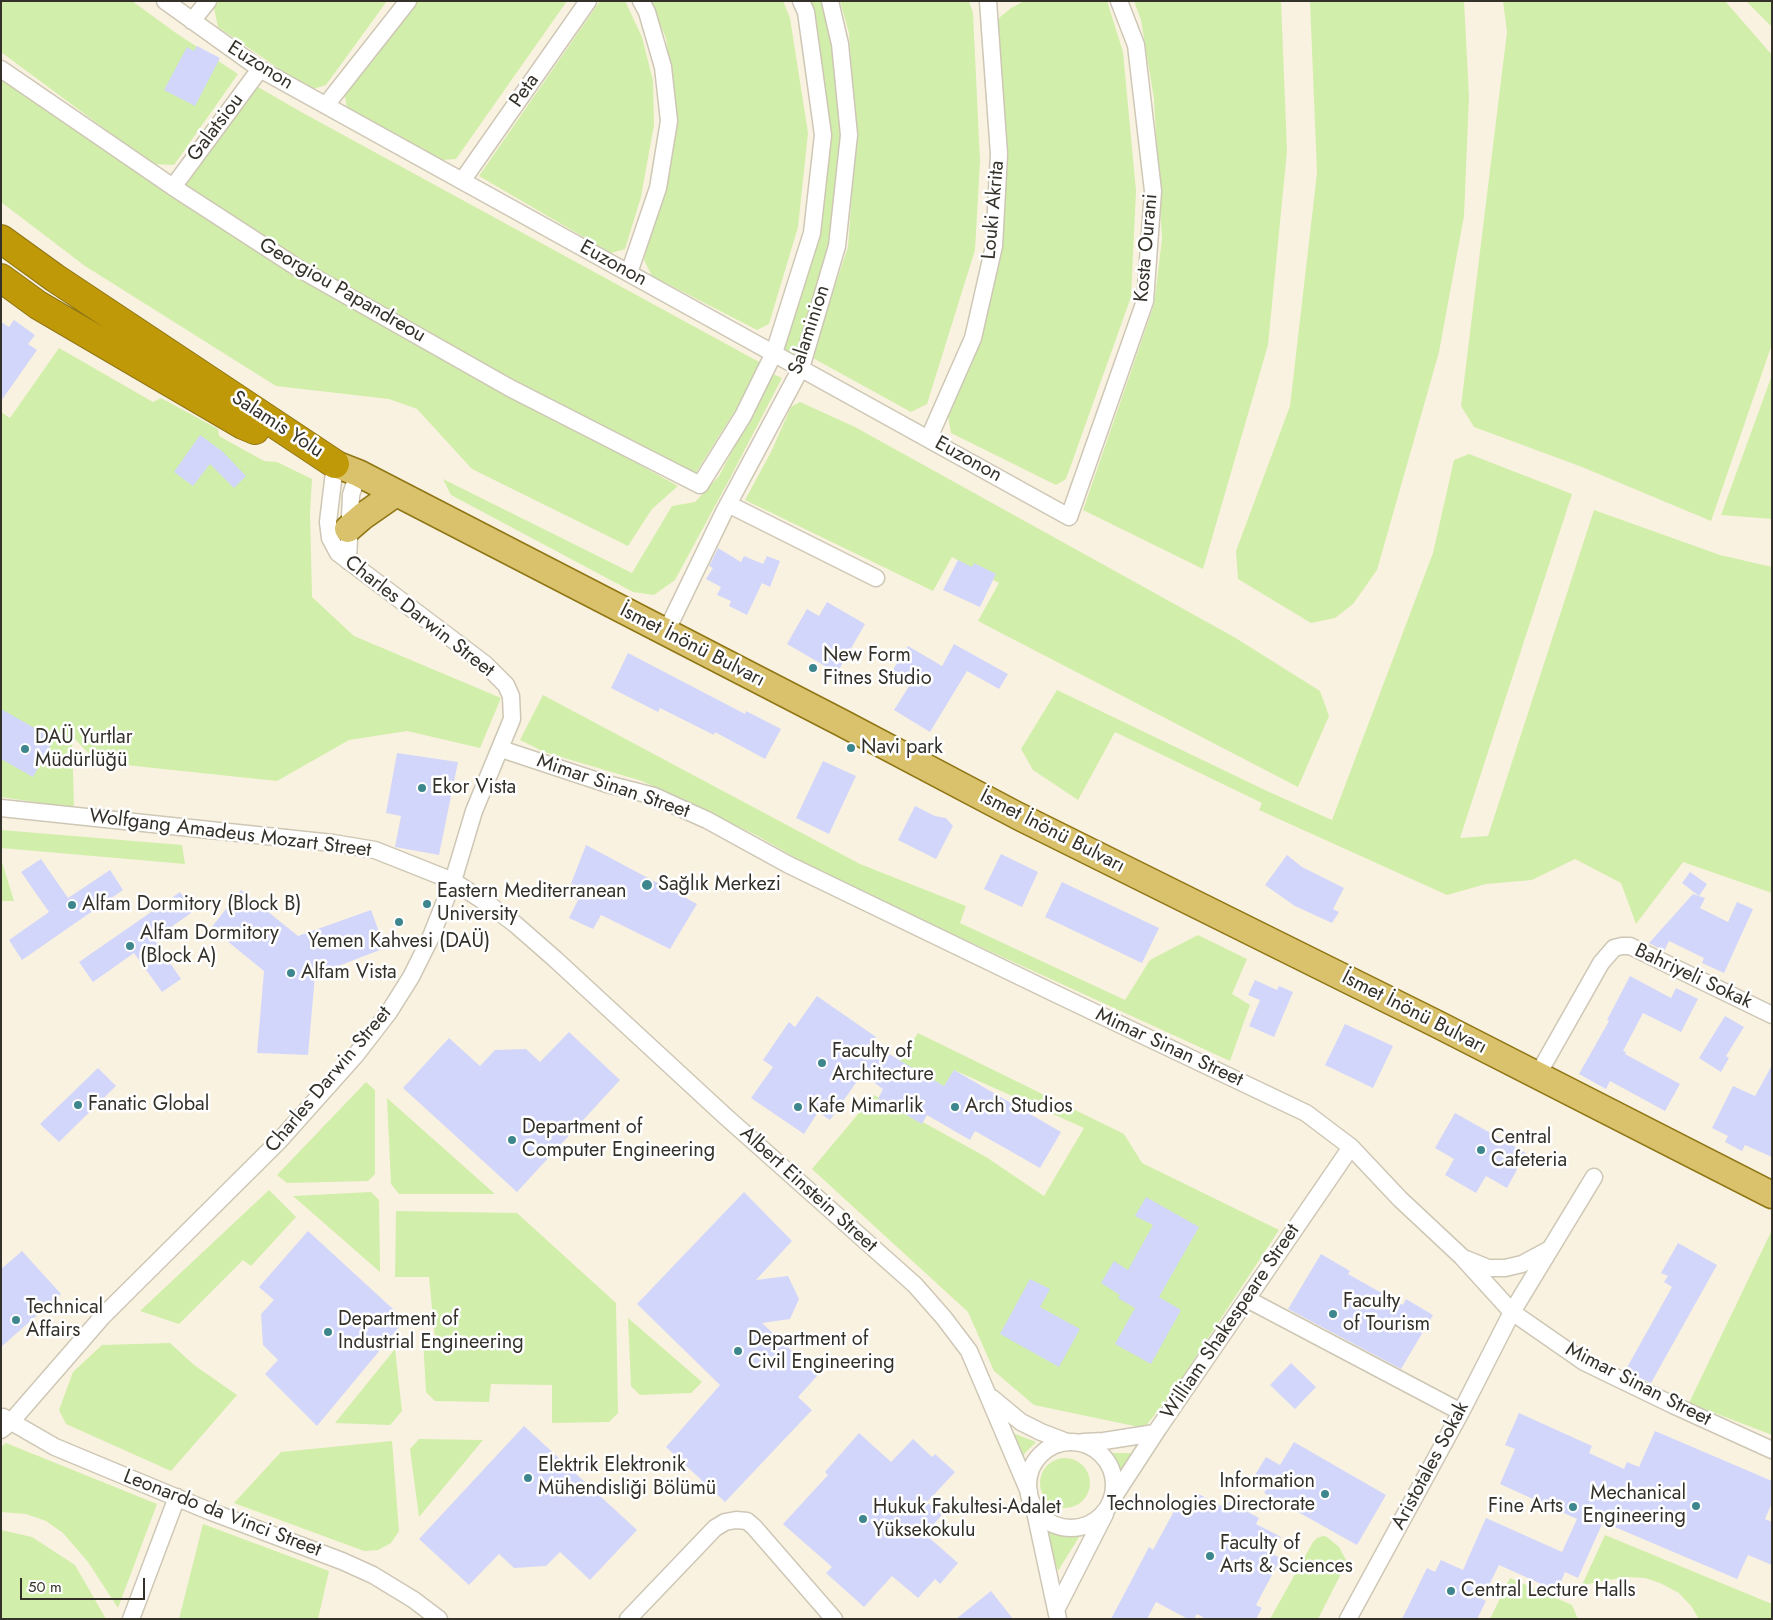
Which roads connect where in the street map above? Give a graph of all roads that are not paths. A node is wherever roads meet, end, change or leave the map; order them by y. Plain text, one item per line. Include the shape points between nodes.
1 (165, 1) edge
2 (208, 1) edge
3 (408, 1) edge
4 (588, 1) edge
5 (641, 1) edge
6 (801, 1) edge
7 (830, 1) edge
8 (1119, 1) edge
9 (991, 2) edge
10 (192, 21) junction
11 (1, 69) edge
12 (260, 69) junction
13 (326, 106) junction
14 (462, 181) junction
15 (173, 187) junction
16 (1, 239) edge
17 (629, 273) junction
18 (1, 278) edge
19 (774, 353) junction
20 (801, 368) junction
21 (929, 438) junction
22 (346, 468) junction
23 (700, 485) joint
24 (396, 492) junction
25 (726, 508) junction
26 (1069, 517) joint
27 (348, 529) junction
28 (348, 560) junction
29 (876, 578) dead end
30 (666, 632) junction
31 (501, 749) junction
32 (1, 808) edge
33 (453, 881) junction
34 (1772, 1014) edge
35 (1536, 1076) junction
36 (1351, 1147) junction
37 (1594, 1177) dead end
38 (1772, 1194) edge
39 (1550, 1249) junction
40 (1462, 1257) junction
41 (1247, 1299) junction
42 (1512, 1312) junction
43 (987, 1392) junction
44 (1461, 1412) junction
45 (4, 1423) edge
46 (1156, 1433) junction
47 (1072, 1442) junction
48 (1772, 1450) edge
49 (177, 1497) junction
50 (1031, 1498) junction
51 (1110, 1503) junction
52 (1057, 1613) edge
53 (131, 1619) edge
54 (440, 1619) edge
55 (628, 1619) edge
56 (834, 1619) edge
57 (1348, 1619) edge

1 - 10 street, Euzonon
2 - 10 street
3 - 13 street
4 - 14 street, Peta
5 - 17 street via 663,67 669,121 658,188
6 - 19 street, Salaminion via 806,12 823,135 812,233
7 - 20 street, Salaminion via 840,44 849,134 837,246
8 - 26 street, Kosta Ourani via 1136,45 1153,191 1145,301
9 - 21 street, Louki Akrita via 999,154 994,246 973,338
10 - 12 street, Euzonon
11 - 15 street, Georgiou Papandreou
12 - 13 street, Euzonon
12 - 15 street, Galatsiou
13 - 14 street, Euzonon
14 - 17 street, Euzonon
15 - 23 street, Georgiou Papandreou via 306,273 510,388
16 - 22 highway, Salamis Yolu via 55,278
17 - 19 street, Euzonon
18 - 22 highway, Salamis Yolu via 38,305 243,424
19 - 20 street, Euzonon
19 - 23 street, Salaminion via 743,416
20 - 21 street, Euzonon
20 - 25 street, Salaminion
21 - 26 street, Euzonon
22 - 24 main road, İsmet İnönü Bulvarı
22 - 27 street via 351,495
22 - 28 street, Charles Darwin Street via 328,522 330,538 338,553
24 - 27 main road
24 - 30 main road, İsmet İnönü Bulvarı
25 - 29 street
25 - 30 street, Salaminion
27 - 28 street
28 - 31 street, Charles Darwin Street via 485,664 506,685 512,719
30 - 35 main road, İsmet İnönü Bulvarı via 1018,816
31 - 33 street, Charles Darwin Street via 474,810
31 - 36 street, Mimar Sinan Street via 654,796 707,820 789,866 1306,1112
32 - 33 street, Wolfgang Amadeus Mozart Street via 333,843 375,850
33 - 43 street, Albert Einstein Street via 515,924 915,1285 969,1351
33 - 45 street, Charles Darwin Street via 411,977 355,1056 256,1166 103,1316
34 - 35 street, Bahriyeli Sokak via 1630,946 1614,948 1600,962
35 - 38 main road, İsmet İnönü Bulvarı
36 - 40 street, Mimar Sinan Street
36 - 41 street, William Shakespeare Street
37 - 39 street, Aristotales Sokak
39 - 40 street via 1522,1264 1505,1268 1488,1268
39 - 42 street, Aristotales Sokak
40 - 42 street, Mimar Sinan Street
41 - 44 street
41 - 46 street, William Shakespeare Street
42 - 44 street, Aristotales Sokak
42 - 48 street, Mimar Sinan Street via 1584,1362
43 - 47 street via 1021,1422
43 - 50 street, Albert Einstein Street
44 - 57 street, Aristotales Sokak
45 - 49 street, Leonardo da Vinci Street
46 - 47 street
46 - 51 street, William Shakespeare Street
47 - 50 street via 1045,1450 1037,1459 1028,1480
47 - 51 street via 1090,1446 1108,1462 1115,1486
49 - 53 street
49 - 54 street, Leonardo da Vinci Street via 373,1575
50 - 51 street via 1048,1521 1070,1528 1091,1523
50 - 52 street, Albert Einstein Street
51 - 52 street, William Shakespeare Street
55 - 56 street via 715,1528 736,1520 747,1521 754,1527

